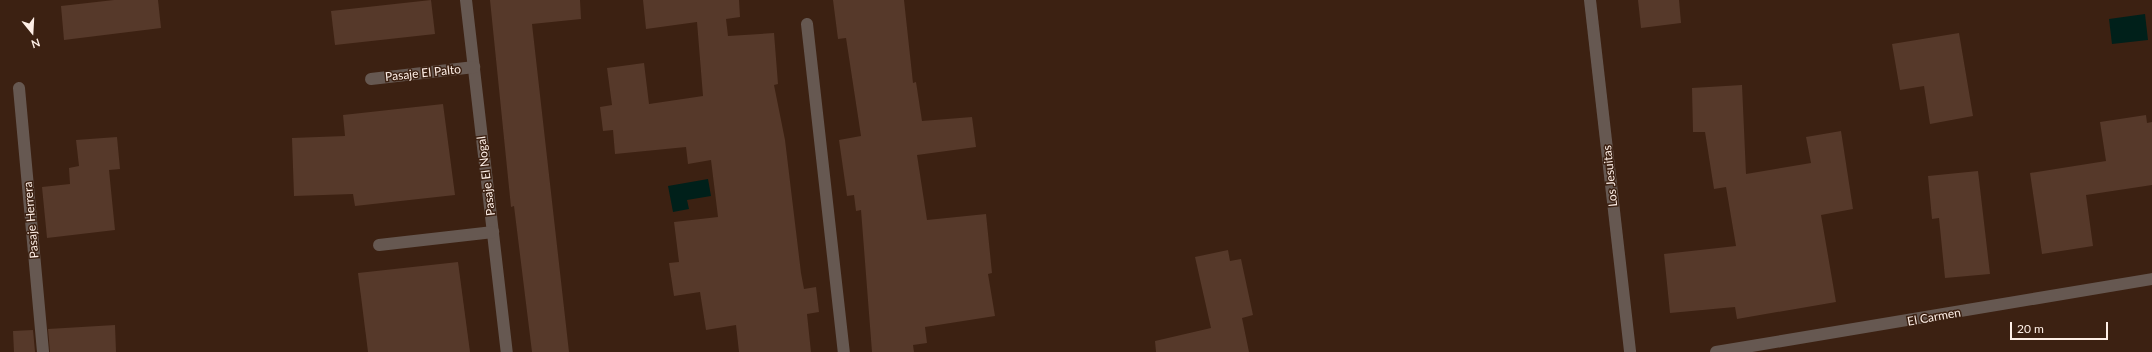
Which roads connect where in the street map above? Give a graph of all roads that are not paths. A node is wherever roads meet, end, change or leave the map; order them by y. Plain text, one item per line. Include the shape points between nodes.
1 (466, 0) edge
2 (1590, 0) edge
3 (806, 24) dead end
4 (474, 67) junction
5 (372, 79) dead end
6 (19, 88) dead end
7 (493, 232) junction
8 (379, 245) dead end
9 (2152, 279) edge
10 (44, 352) edge
11 (506, 352) edge
12 (844, 352) edge
13 (1630, 352) edge
14 (1716, 352) edge

1 - 4 street, Pasaje El Nogal
2 - 13 street, Los Jesuitas
3 - 12 street
4 - 5 street, Pasaje El Palto
4 - 7 street, Pasaje El Nogal
6 - 10 street, Pasaje Herrera
7 - 8 street
7 - 11 street, Pasaje El Nogal
9 - 14 street, El Carmen

